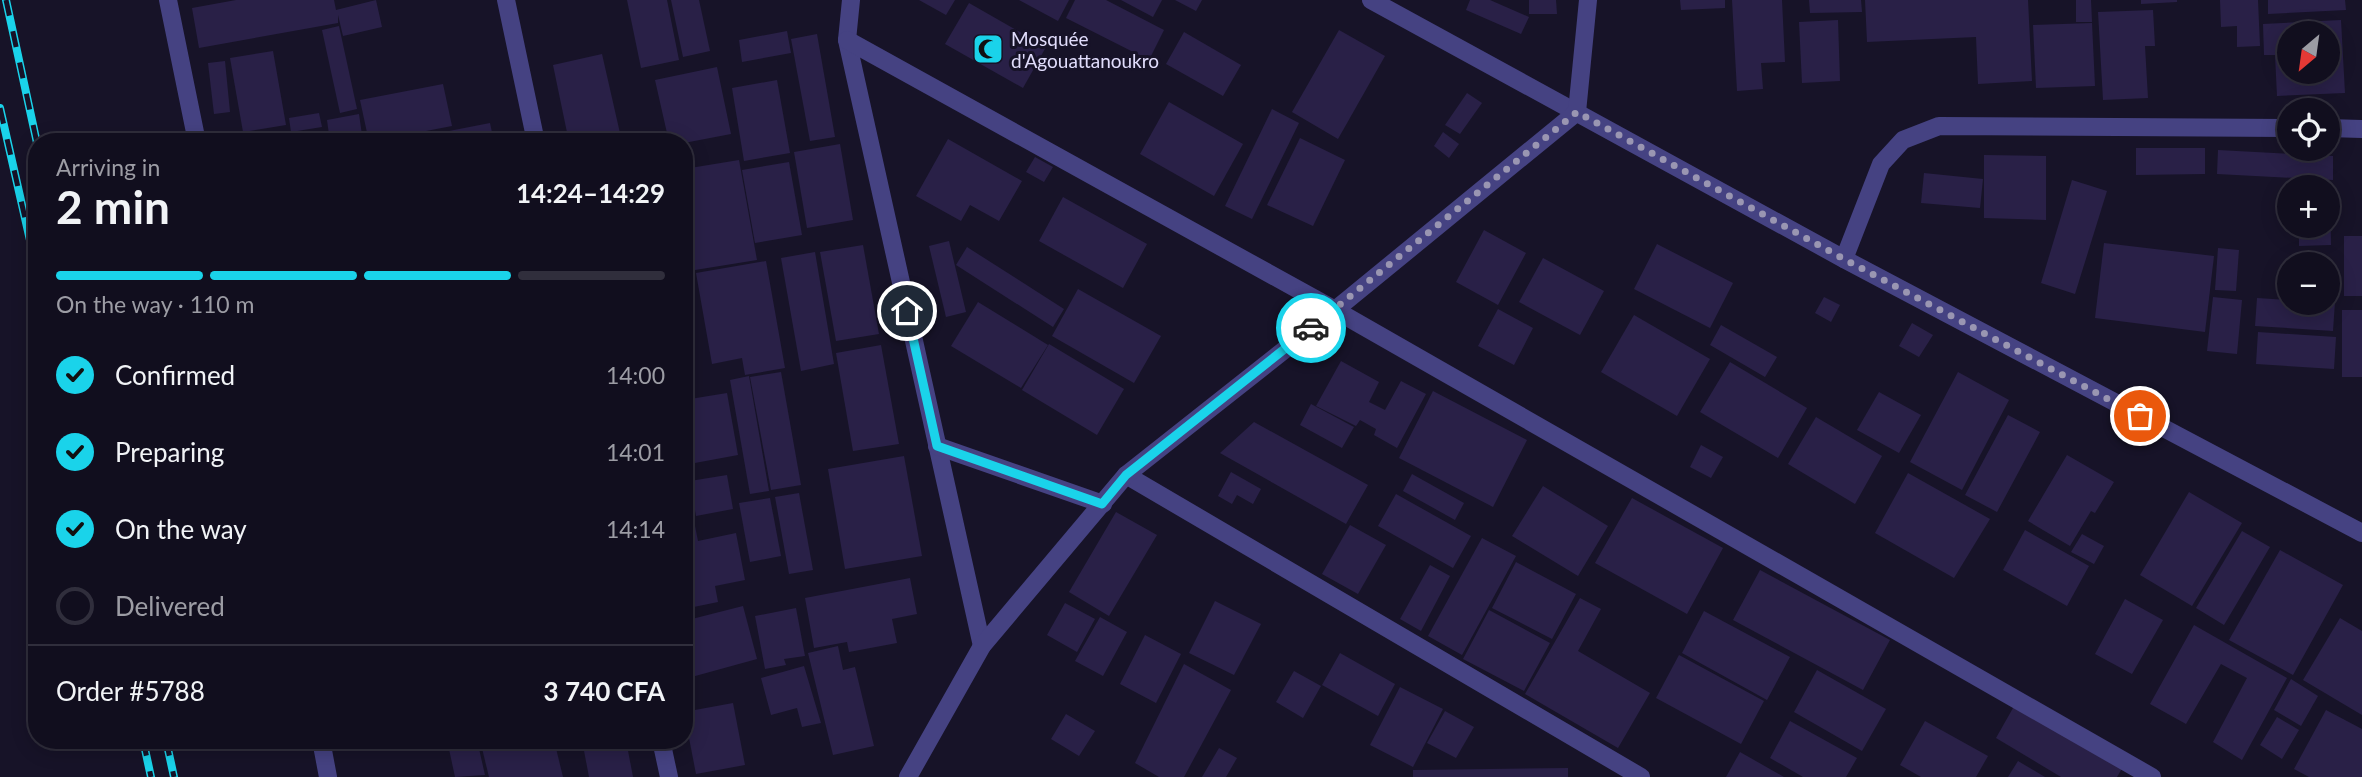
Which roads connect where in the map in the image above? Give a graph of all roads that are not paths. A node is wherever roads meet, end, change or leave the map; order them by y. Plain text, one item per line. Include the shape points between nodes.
1 (167, 0) edge
2 (506, 0) edge
3 (851, 0) edge
4 (1371, 0) edge
5 (1588, 0) edge
6 (847, 40) junction
7 (1577, 112) junction
8 (2277, 128) edge
9 (2340, 128) edge
10 (2362, 129) edge
11 (195, 133) edge
12 (534, 133) edge
13 (1844, 259) junction
14 (1335, 310) junction
15 (937, 446) junction
16 (1126, 475) junction
17 (1102, 504) junction
18 (2362, 533) edge
19 (982, 646) junction
20 (323, 749) edge
21 (663, 749) edge
22 (328, 777) edge
23 (669, 777) edge
24 (908, 777) edge
25 (1641, 777) edge
26 (2152, 777) edge

1 - 11 street
2 - 12 street
3 - 6 street
4 - 7 street
5 - 7 street
6 - 14 street
6 - 15 street
7 - 13 street
7 - 14 street
8 - 13 street via 1939,126 1903,140 1881,164
9 - 10 street
13 - 18 street
14 - 16 street
14 - 26 street
15 - 17 street
15 - 19 street
16 - 17 street
16 - 25 street
17 - 19 street
19 - 24 street
20 - 22 street
21 - 23 street

